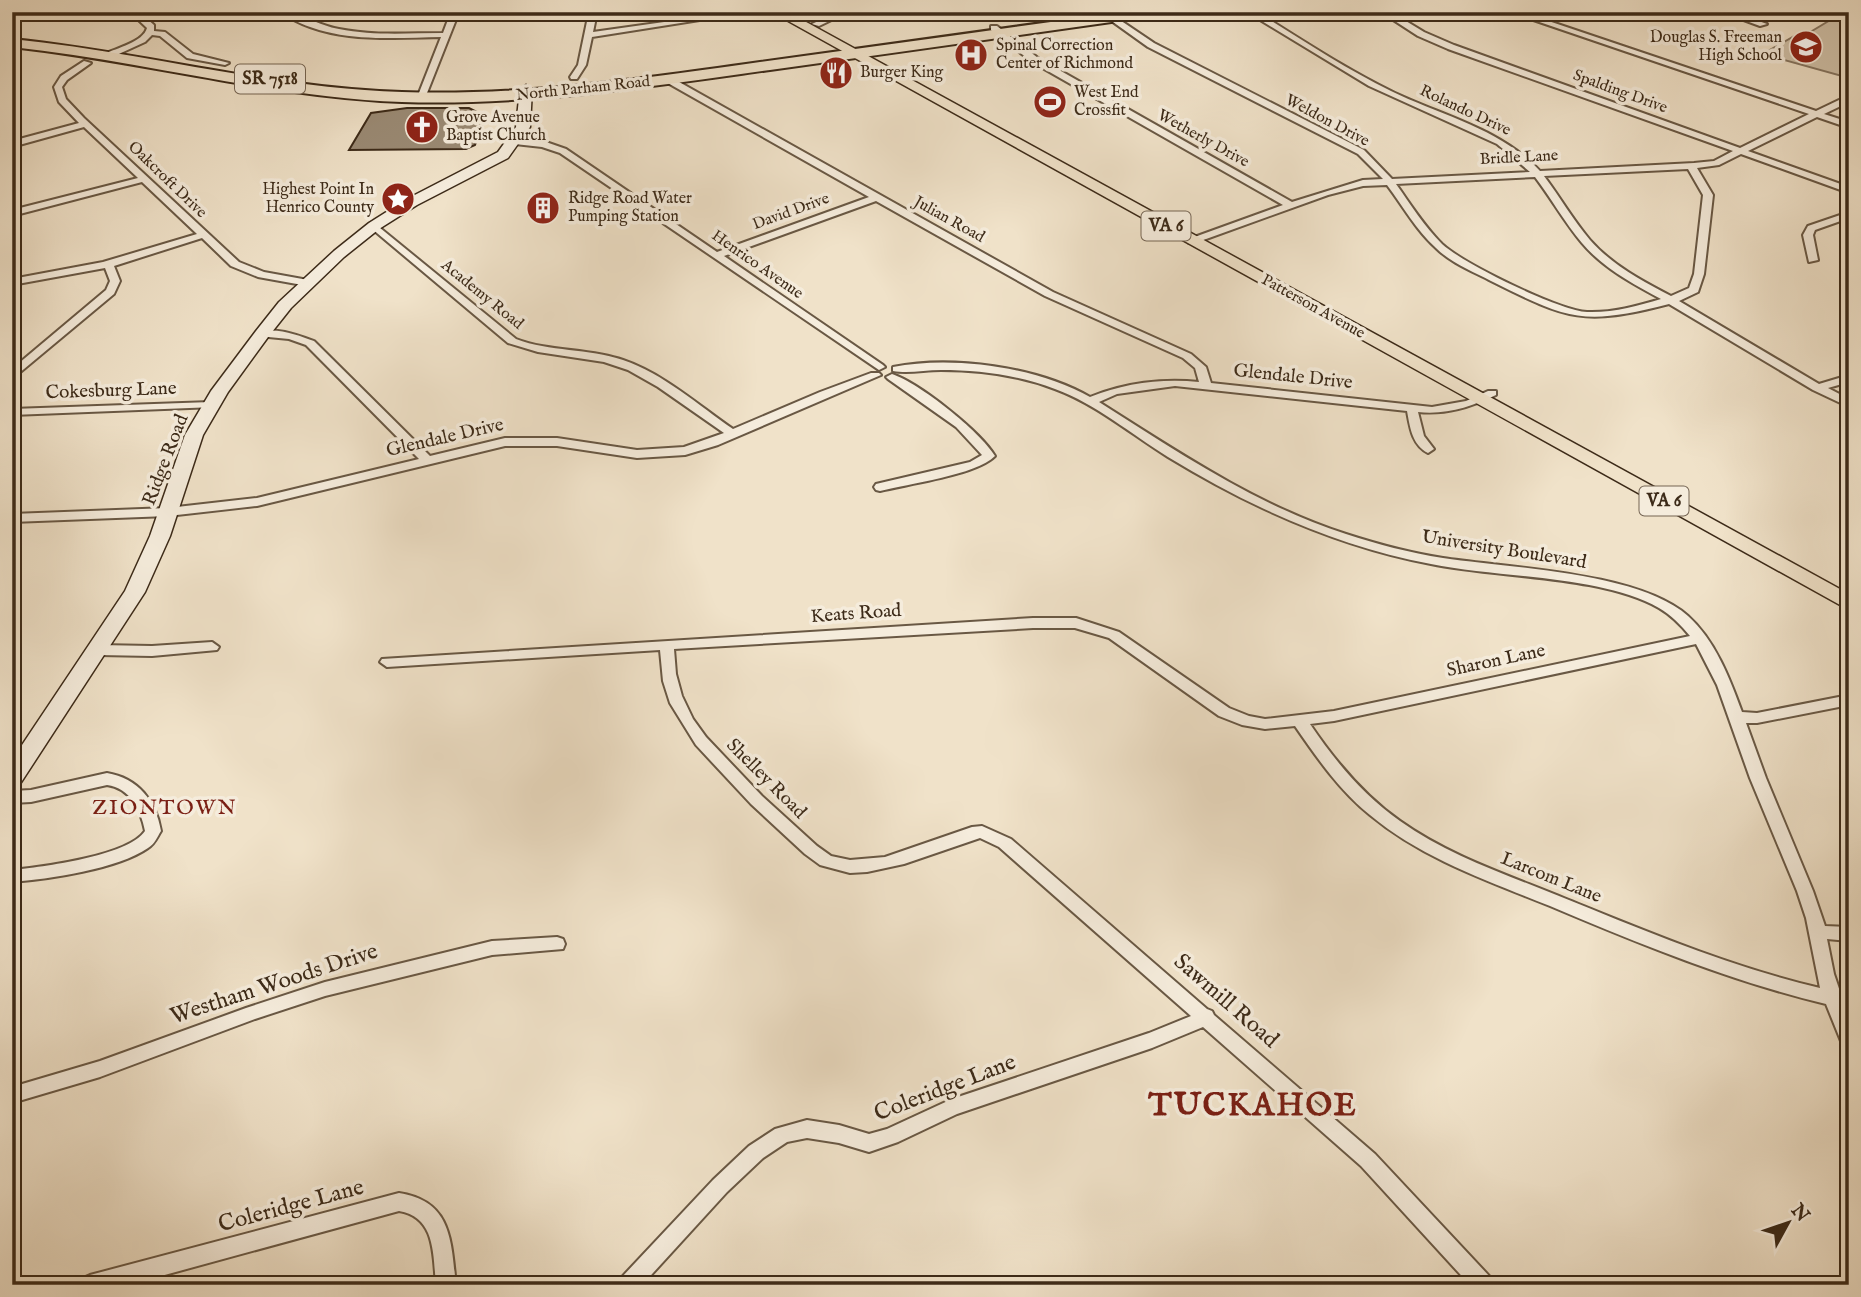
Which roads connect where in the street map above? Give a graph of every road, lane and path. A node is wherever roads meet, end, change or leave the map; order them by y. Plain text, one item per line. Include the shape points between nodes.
1 (134, 12) edge
2 (285, 12) edge
3 (455, 12) edge
4 (593, 12) edge
5 (778, 12) edge
6 (794, 12) edge
7 (844, 12) edge
8 (1154, 12) edge
9 (1251, 12) edge
10 (1385, 12) edge
11 (1514, 12) edge
12 (1726, 12) edge
13 (1108, 14) edge
14 (721, 16) dead end
15 (816, 24) junction
16 (1763, 24) dead end
17 (997, 31) junction
18 (150, 33) junction
19 (446, 35) junction
20 (590, 35) junction
21 (12, 37) edge
22 (12, 43) edge
23 (855, 50) junction
24 (113, 53) junction
25 (87, 63) dead end
26 (225, 63) dead end
27 (574, 77) dead end
28 (663, 78) junction
29 (521, 92) junction
30 (562, 93) junction
31 (423, 95) junction
32 (1842, 102) dead end
33 (1818, 114) junction
34 (524, 115) junction
35 (86, 124) junction
36 (1849, 125) edge
37 (510, 140) junction
38 (12, 144) edge
39 (1744, 151) junction
40 (1691, 166) junction
41 (1536, 173) junction
42 (144, 179) junction
43 (1388, 181) junction
44 (1849, 190) edge
45 (877, 197) junction
46 (1293, 206) junction
47 (12, 214) edge
48 (1849, 215) edge
49 (374, 226) junction
50 (202, 235) junction
51 (1199, 239) junction
52 (716, 256) junction
53 (1813, 260) dead end
54 (108, 264) junction
55 (12, 282) edge
56 (308, 284) junction
57 (1669, 300) junction
58 (261, 334) junction
59 (877, 371) junction
60 (895, 373) junction
61 (12, 376) edge
62 (1849, 378) edge
63 (1206, 387) junction
64 (1817, 388) junction
65 (1486, 396) junction
66 (1090, 402) junction
67 (1849, 404) edge
68 (211, 405) junction
69 (1412, 409) junction
70 (12, 412) edge
71 (732, 434) junction
72 (1428, 449) dead end
73 (426, 459) junction
74 (880, 487) dead end
75 (168, 512) junction
76 (12, 518) edge
77 (1849, 587) edge
78 (1849, 603) edge
79 (1699, 639) junction
80 (667, 645) junction
81 (212, 648) dead end
82 (99, 650) junction
83 (387, 662) dead end
84 (1849, 700) edge
85 (1736, 717) junction
86 (1300, 721) junction
87 (12, 778) edge
88 (12, 797) edge
89 (900, 857) joint
90 (12, 876) edge
91 (1817, 932) junction
92 (1849, 934) edge
93 (557, 944) dead end
94 (1832, 998) junction
95 (1206, 1016) junction
96 (1849, 1041) edge
97 (12, 1095) edge
98 (90, 1285) edge
99 (446, 1285) edge
100 (628, 1285) edge
101 (1484, 1285) edge

1 - 18 street via 151,27
2 - 19 street via 302,22 338,31
3 - 19 street
4 - 20 street
5 - 23 main road, Patterson Avenue / VA 6
6 - 15 main road, Patterson Avenue / VA 6
7 - 15 street
8 - 13 highway, North Parham Road / SR 7518
9 - 41 street, Rolando Drive via 1385,91 1504,145
10 - 39 street, Spalding Drive via 1451,47
11 - 33 street
12 - 16 street
13 - 17 highway, North Parham Road / SR 7518
13 - 43 street, Weldon Drive via 1161,50 1361,152
14 - 20 street
15 - 23 main road, Patterson Avenue / VA 6
17 - 23 highway, North Parham Road / SR 7518
17 - 46 street, Wetherly Drive via 1035,60
18 - 24 street
18 - 26 street via 162,34 190,57
19 - 31 street
20 - 27 street
21 - 24 highway, North Parham Road / SR 7518 via 61,41
22 - 24 highway, North Parham Road / SR 7518
23 - 28 highway, North Parham Road / SR 7518
23 - 51 main road, Patterson Avenue / VA 6
24 - 31 highway, North Parham Road / SR 7518 via 287,88
25 - 35 street, Oakcroft Drive via 58,87 62,100
28 - 29 highway, North Parham Road / SR 7518
28 - 30 highway, North Parham Road / SR 7518
28 - 45 street, Julian Road
29 - 30 highway, North Parham Road / SR 7518
29 - 31 highway, North Parham Road / SR 7518
29 - 34 street
29 - 37 street
30 - 34 highway via 533,102
32 - 33 street, Bridle Lane
33 - 36 street
33 - 39 street, Bridle Lane
34 - 37 street via 523,127
35 - 38 street
35 - 42 street, Oakcroft Drive
37 - 49 street, Ridge Road via 503,155
37 - 52 street, Henrico Avenue via 563,151
39 - 40 street, Bridle Lane via 1716,163
39 - 44 street, Spalding Drive
40 - 41 street, Bridle Lane
40 - 57 street, Weldon Drive via 1708,195 1698,285 1687,295
41 - 43 street, Bridle Lane
41 - 57 street, Rolando Drive via 1596,252
42 - 47 street
42 - 50 street, Oakcroft Drive
43 - 46 street, Bridle Lane via 1344,187
43 - 57 street, Weldon Drive via 1436,244 1450,255 1551,306 1590,317
45 - 52 street, David Drive
45 - 63 street, Julian Road via 1049,294 1187,356 1200,367
46 - 51 street, Bridle Lane
48 - 53 street via 1811,228
49 - 56 street, Ridge Road
49 - 71 street, Academy Road via 512,341 627,366
50 - 54 street
50 - 56 street, Oakcroft Drive via 244,270
51 - 65 main road, Patterson Avenue / VA 6
52 - 59 street, Henrico Avenue
54 - 55 street
54 - 61 street via 115,281 110,292
56 - 58 street, Ridge Road
57 - 64 street, Rolando Drive
58 - 68 street, Ridge Road
58 - 73 street via 310,343
59 - 60 street, University Boulevard via 889,366
59 - 71 street, Glendale Drive
60 - 66 street, University Boulevard via 939,366 1003,372 1060,387
60 - 74 street via 980,442 988,458
62 - 64 street
63 - 66 street, Glendale Drive via 1151,385 1114,391
63 - 69 street, Glendale Drive
64 - 67 street, Rolando Drive
65 - 69 street, Glendale Drive via 1456,408
65 - 77 main road, Patterson Avenue / VA 6
65 - 78 main road, Patterson Avenue / VA 6
66 - 79 street, University Boulevard via 1196,469 1313,526 1435,561 1637,593 1677,614
68 - 70 street, Cokesburg Lane
68 - 75 street, Ridge Road via 187,453
69 - 72 street via 1418,437
71 - 73 street, Glendale Drive via 701,447 661,453 539,440 488,445
73 - 75 street, Glendale Drive via 257,502
75 - 76 street, Glendale Drive
75 - 82 street, Ridge Road via 145,573
79 - 85 street, University Boulevard
79 - 86 street, Sharon Lane
80 - 83 street, Keats Road
80 - 86 street, Keats Road via 1033,622 1076,624 1126,642 1232,716 1265,724
80 - 89 street, Shelley Road via 667,663 683,716 699,738 811,850 841,866 860,867
81 - 82 street
82 - 87 street, Ridge Road
84 - 85 street via 1757,718
85 - 91 street, University Boulevard
86 - 94 street, Larcom Lane via 1369,805 1395,826 1455,860 1689,955
88 - 90 street via 118,780 145,803 153,831 144,844 124,853
89 - 95 street, Sawmill Road via 972,833 991,835
91 - 92 street
91 - 94 street, University Boulevard
93 - 97 street, Westham Woods Drive via 492,948 325,989 100,1069
94 - 96 street, University Boulevard
95 - 100 street, Coleridge Lane via 1152,1040 952,1107 869,1143 807,1129 782,1135 720,1186
95 - 101 street, Sawmill Road via 1368,1160
98 - 99 street, Coleridge Lane via 409,1202 430,1214 437,1227

